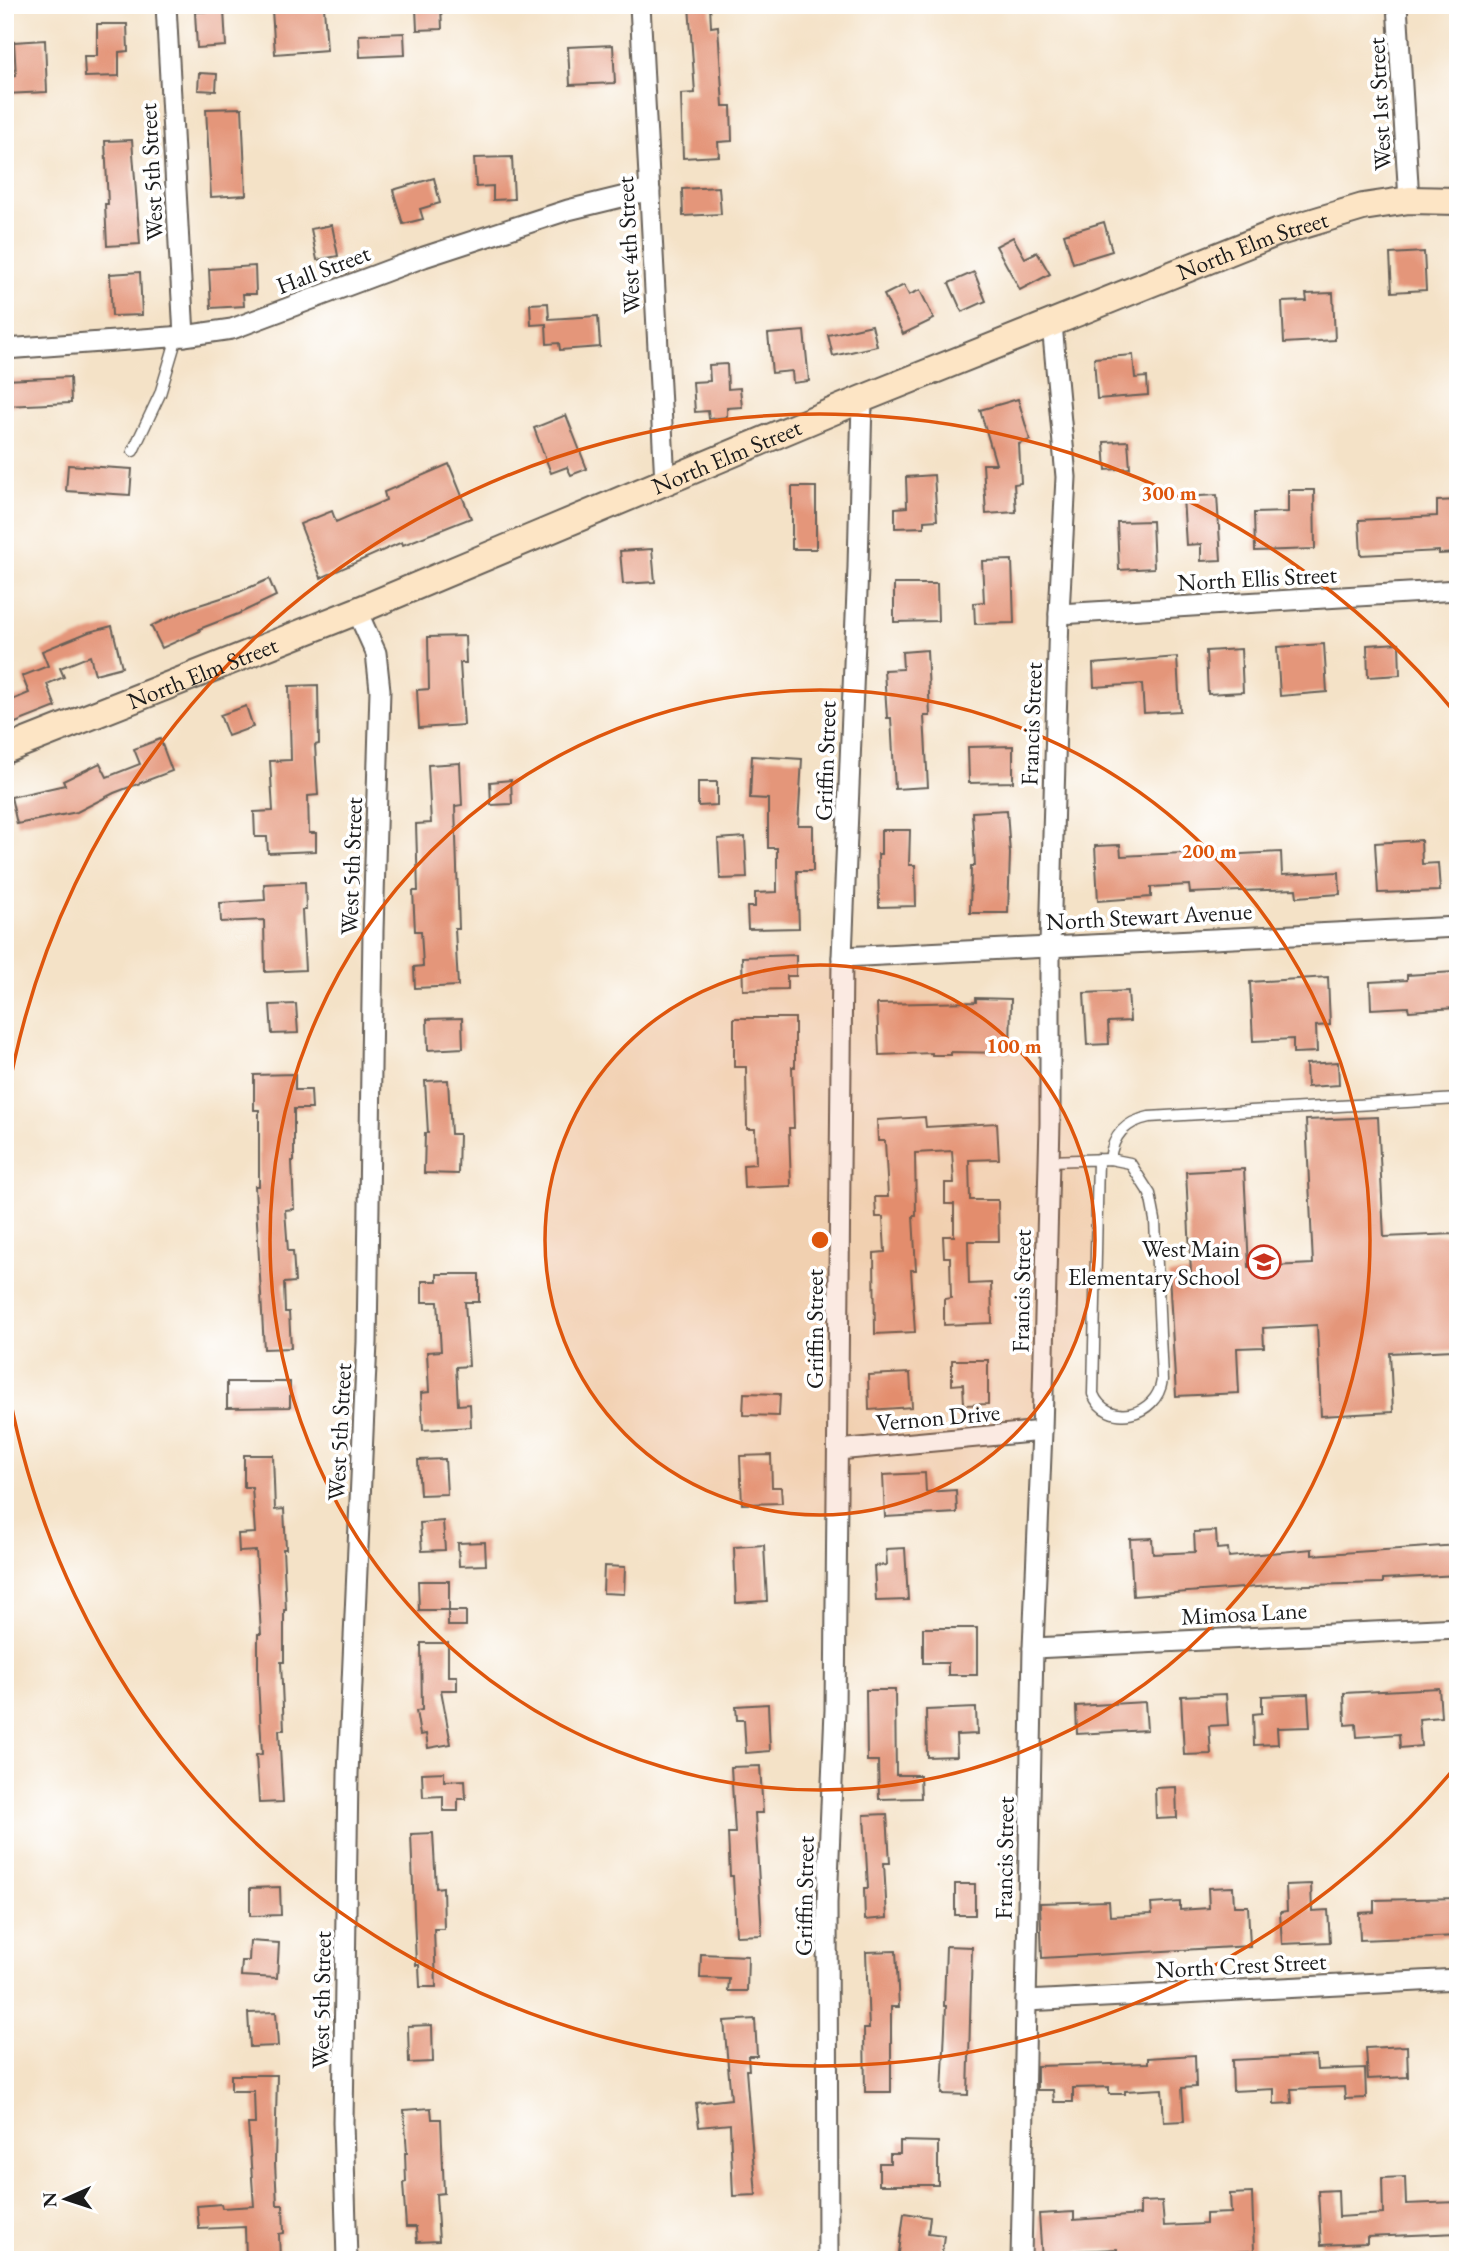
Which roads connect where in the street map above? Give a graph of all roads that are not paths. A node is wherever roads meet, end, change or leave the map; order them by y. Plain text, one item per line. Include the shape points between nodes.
1 (166, 5) edge
2 (640, 5) edge
3 (1397, 5) edge
4 (650, 190) junction
5 (1409, 200) junction
6 (1458, 201) edge
7 (1052, 324) junction
8 (180, 336) junction
9 (5, 349) edge
10 (862, 399) junction
11 (133, 451) dead end
12 (665, 482) junction
13 (1458, 590) edge
14 (357, 611) junction
15 (1059, 614) junction
16 (5, 750) edge
17 (1458, 926) edge
18 (1049, 945) junction
19 (842, 957) junction
20 (1458, 1099) edge
21 (1098, 1159) junction
22 (1110, 1159) junction
23 (1049, 1161) junction
24 (1042, 1431) junction
25 (838, 1450) junction
26 (1458, 1628) edge
27 (1033, 1648) junction
28 (1458, 1979) edge
29 (1026, 2001) junction
30 (347, 2260) edge
31 (828, 2260) edge
32 (1021, 2260) edge

1 - 8 street, West 5th Street
2 - 4 street, West 4th Street
3 - 5 street, West 1st Street
4 - 8 street, Hall Street via 568,210 437,253 232,329
4 - 12 street, West 4th Street
5 - 6 street, North Elm Street
5 - 7 street, North Elm Street via 1363,207 1276,233
7 - 10 street, North Elm Street
7 - 15 street, Francis Street via 1066,477
8 - 9 street, Hall Street
8 - 11 lane
10 - 12 street, North Elm Street
10 - 19 street, Griffin Street
12 - 14 street, North Elm Street
13 - 15 street, North Ellis Street
14 - 16 street, North Elm Street
14 - 30 street, West 5th Street via 376,653 380,690 367,1342 348,1788 343,2122
15 - 18 street, Francis Street
17 - 18 street, North Stewart Avenue
18 - 19 street, North Stewart Avenue
18 - 23 street, Francis Street
19 - 25 street, Griffin Street
20 - 22 lane via 1137,1119 1117,1135
21 - 22 lane
21 - 22 lane via 1093,1394 1108,1412 1124,1414 1151,1405 1161,1390 1155,1220 1150,1194 1130,1163
21 - 23 lane
23 - 24 street, Francis Street
24 - 25 street, Vernon Drive
24 - 27 street, Francis Street
25 - 31 street, Griffin Street via 827,1903
26 - 27 street, Mimosa Lane
27 - 29 street, Francis Street
28 - 29 street, North Crest Street
29 - 32 street, Francis Street

